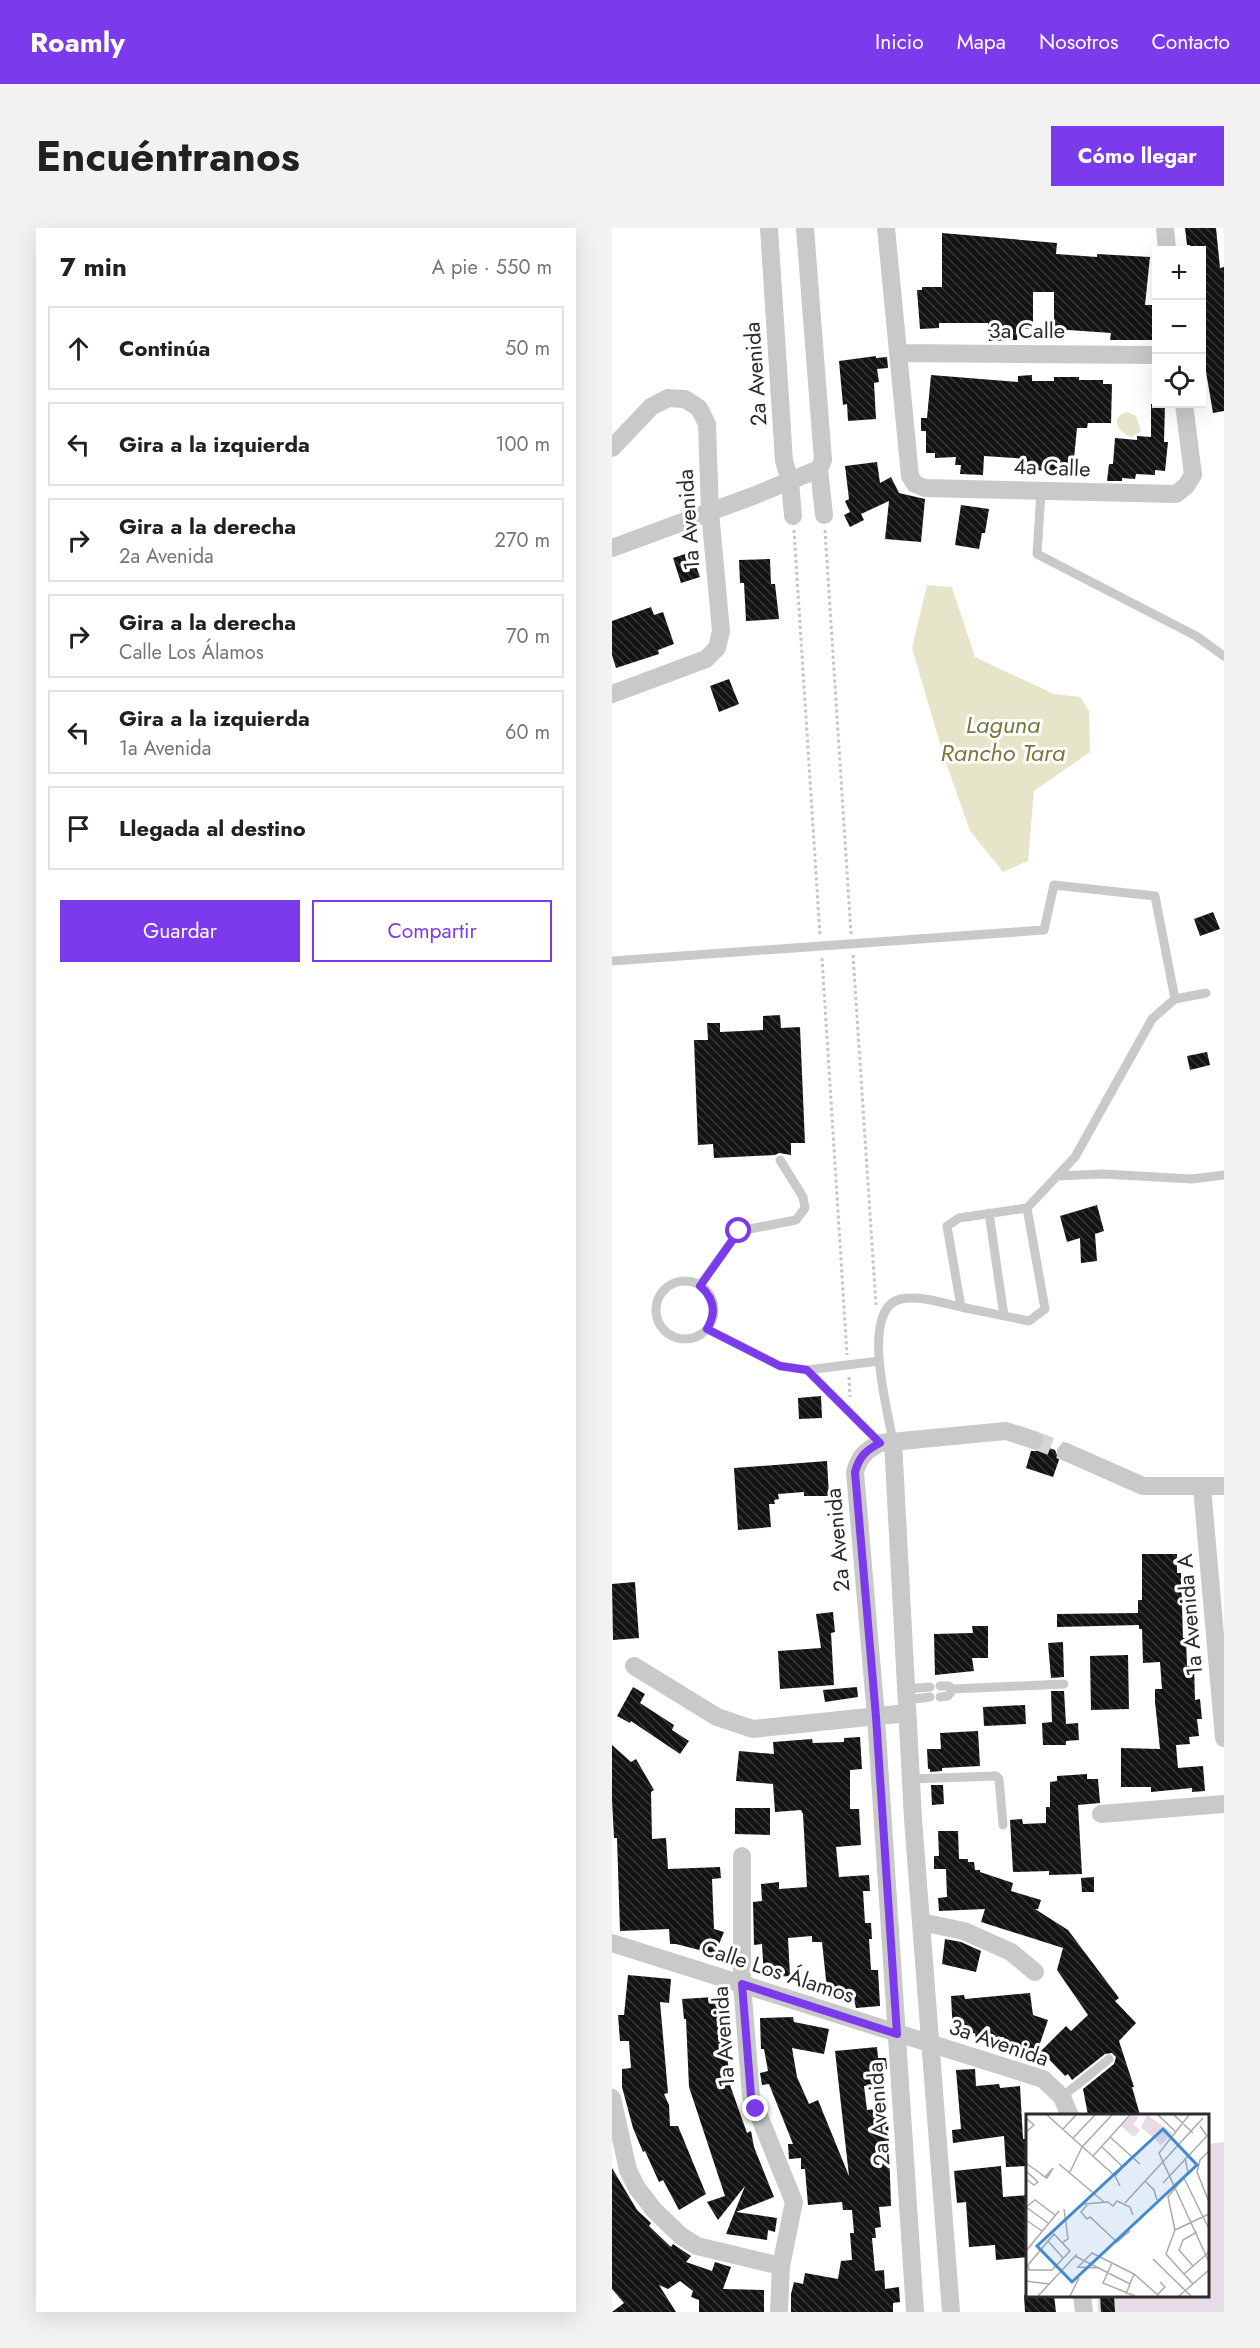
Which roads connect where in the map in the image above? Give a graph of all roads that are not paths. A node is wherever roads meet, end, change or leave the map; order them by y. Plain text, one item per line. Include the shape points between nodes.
1 (769, 228) edge
2 (805, 228) edge
3 (886, 228) edge
4 (1165, 228) edge
5 (1167, 246) edge
6 (898, 353) junction
7 (1152, 355) edge
8 (1184, 408) edge
9 (612, 448) edge
10 (784, 461) junction
11 (819, 469) junction
12 (790, 481) junction
13 (772, 488) junction
14 (1041, 491) junction
15 (710, 512) junction
16 (824, 515) dead end
17 (793, 516) road end
18 (612, 548) edge
19 (1224, 656) edge
20 (612, 694) edge
21 (612, 961) edge
22 (1206, 993) dead end
23 (1175, 999) junction
24 (780, 1160) dead end
25 (1224, 1175) edge
26 (1058, 1176) junction
27 (1027, 1208) junction
28 (989, 1213) junction
29 (700, 1286) junction
30 (961, 1307) junction
31 (1004, 1316) junction
32 (707, 1329) junction
33 (879, 1361) junction
34 (807, 1370) junction
35 (1034, 1440) tunnel mouth
36 (886, 1442) junction
37 (1066, 1452) tunnel mouth
38 (1224, 1486) edge
39 (1202, 1487) junction
40 (1220, 1641) edge
41 (634, 1666) dead end
42 (1064, 1683) dead end
43 (907, 1700) junction
44 (876, 1717) junction
45 (1224, 1738) edge
46 (911, 1779) junction
47 (1224, 1804) edge
48 (1101, 1814) dead end
49 (881, 1819) junction
50 (914, 1819) junction
51 (1003, 1825) dead end
52 (742, 1856) dead end
53 (921, 1922) junction
54 (612, 1943) edge
55 (1035, 1972) dead end
56 (742, 1984) junction
57 (897, 2034) junction
58 (930, 2043) junction
59 (1109, 2059) dead end
60 (1062, 2097) junction
61 (612, 2098) edge
62 (1070, 2114) edge
63 (781, 2266) junction
64 (1083, 2297) edge
65 (779, 2312) edge
66 (915, 2312) edge
67 (951, 2312) edge
68 (1084, 2312) edge

1 - 10 street, 2a Avenida
2 - 11 street via 823,460
3 - 6 street
4 - 5 street
6 - 7 street, 3a Calle
6 - 14 street, 4a Calle via 910,476 915,484 925,488
8 - 14 street, 4a Calle via 1192,475 1176,494
9 - 15 street, 1a Avenida via 651,407 668,398 685,399 699,408 707,424
10 - 12 street, 2a Avenida
10 - 13 street
11 - 12 street
11 - 16 street
12 - 13 street
12 - 17 street, 2a Avenida
13 - 15 street
14 - 19 lane via 1036,554 1196,636
15 - 18 street
15 - 20 street, 1a Avenida via 721,631 717,648 706,659
21 - 23 lane via 1044,930 1054,885 1155,896
22 - 23 lane
23 - 26 lane via 1152,1018 1075,1157
24 - 29 lane via 803,1197 805,1208 796,1220 739,1231
25 - 26 lane via 1192,1179
26 - 27 lane
27 - 28 lane
27 - 31 lane via 1045,1310 1029,1321
28 - 30 lane via 958,1218 947,1226
28 - 31 lane
29 - 32 lane via 707,1292 714,1310
29 - 32 lane via 691,1282 672,1284 658,1298 656,1316 665,1332 682,1339 692,1339
30 - 31 lane
30 - 33 lane via 915,1298 899,1299 884,1311 878,1329
32 - 34 lane via 780,1366
33 - 34 lane
33 - 36 lane
34 - 36 lane
35 - 36 street via 1006,1431
36 - 43 street
36 - 44 street, 2a Avenida via 868,1449 855,1472
37 - 39 street via 1143,1486
38 - 39 street
39 - 40 street, 1a Avenida A
40 - 45 street, 1a Avenida A
41 - 44 street via 717,1717 753,1729
42 - 43 lane via 953,1689 949,1686
43 - 44 street
43 - 46 street
44 - 49 street, 2a Avenida
46 - 50 street
46 - 51 lane via 996,1776
47 - 48 street
49 - 50 street
49 - 57 street, 2a Avenida
50 - 53 street
52 - 56 street, 1a Avenida
53 - 55 street via 963,1932 1011,1952
53 - 58 street
54 - 56 street, Calle Los Álamos
56 - 57 street, Calle Los Álamos
56 - 63 street, 1a Avenida via 751,2096 794,2202
57 - 58 street, Calle Los Álamos
57 - 66 street, 2a Avenida
58 - 60 street, 3a Avenida via 1043,2079
58 - 67 street
59 - 60 lane
60 - 62 street, 3a Avenida
61 - 63 street via 628,2170 654,2210 697,2246
63 - 65 street, 1a Avenida
64 - 68 street

